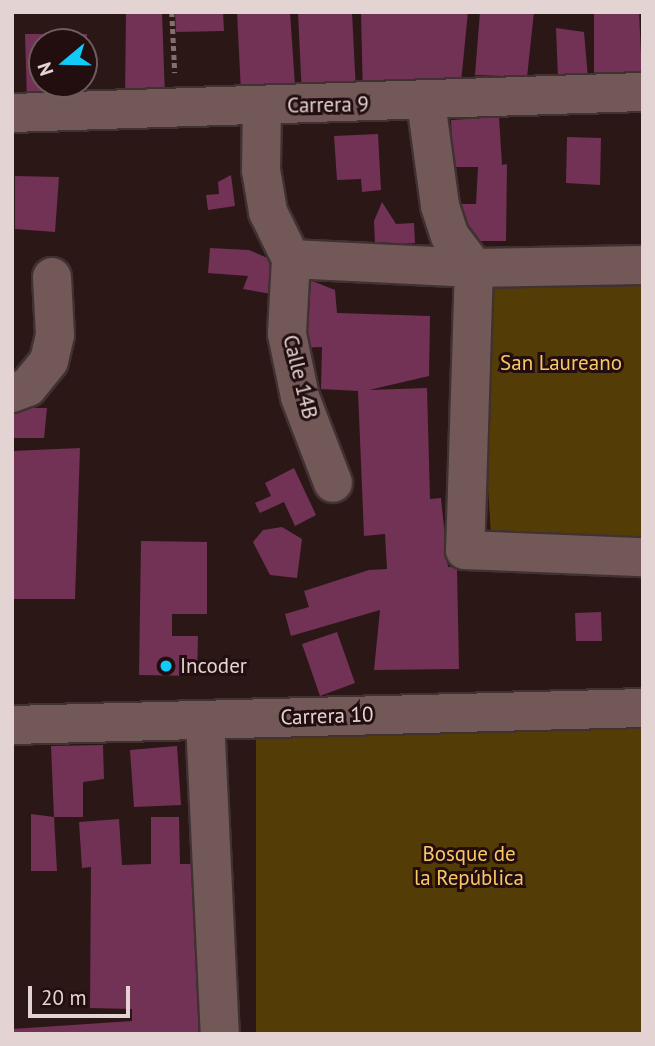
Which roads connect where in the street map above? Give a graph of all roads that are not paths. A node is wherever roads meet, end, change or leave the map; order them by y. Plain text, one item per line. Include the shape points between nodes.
1 (643, 92) edge
2 (426, 102) junction
3 (262, 106) junction
4 (12, 113) edge
5 (291, 259) junction
6 (643, 265) edge
7 (474, 268) junction
8 (52, 277) dead end
9 (12, 393) edge
10 (332, 483) dead end
11 (643, 557) edge
12 (643, 708) edge
13 (205, 720) junction
14 (12, 725) edge
15 (220, 1034) edge

1 - 2 street, Carrera 9
2 - 3 street, Carrera 9
2 - 7 street via 440,206 450,236
3 - 4 street, Carrera 9
3 - 5 street, Calle 14B via 261,170 268,212
5 - 7 street
5 - 10 street, Calle 14B via 287,334 300,397
6 - 7 street
7 - 11 street via 465,550
8 - 9 street via 55,335 49,361 28,387
12 - 13 street, Carrera 10
13 - 14 street, Carrera 10
13 - 15 street

